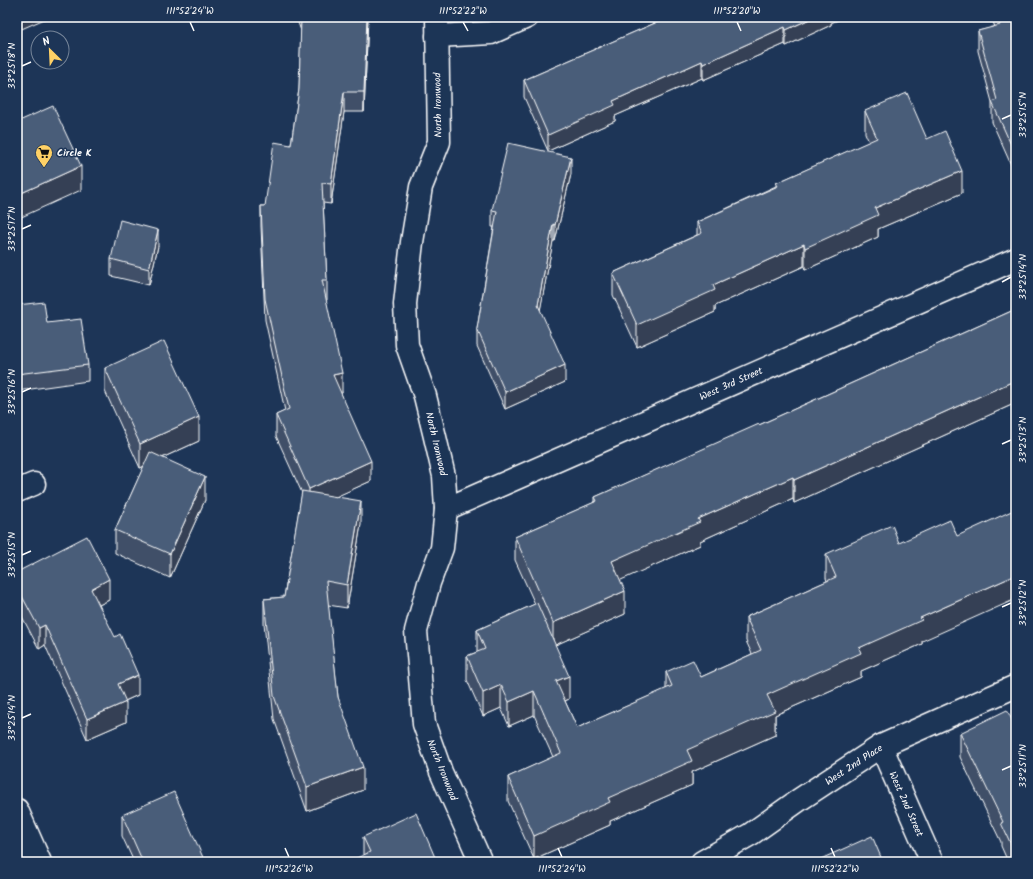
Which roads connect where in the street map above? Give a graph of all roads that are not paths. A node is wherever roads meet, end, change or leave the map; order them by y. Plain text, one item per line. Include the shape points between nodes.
1 (527, 17) edge
2 (437, 26) edge
3 (1016, 259) edge
4 (446, 509) junction
5 (1016, 686) edge
6 (881, 746) junction
7 (17, 810) edge
8 (31, 858) edge
9 (481, 862) edge
10 (702, 862) edge
11 (932, 862) edge

1 - 2 street via 491,33
2 - 4 street, North Ironwood via 439,142 421,188 412,242 406,304 407,345 425,396 435,437 444,476
3 - 4 street, West 3rd Street
4 - 9 street, North Ironwood via 442,548 416,631 420,690 424,724 441,772
5 - 6 street, West 2nd Place
6 - 10 street, West 2nd Place via 751,834
6 - 11 street, West 2nd Street
7 - 8 street

